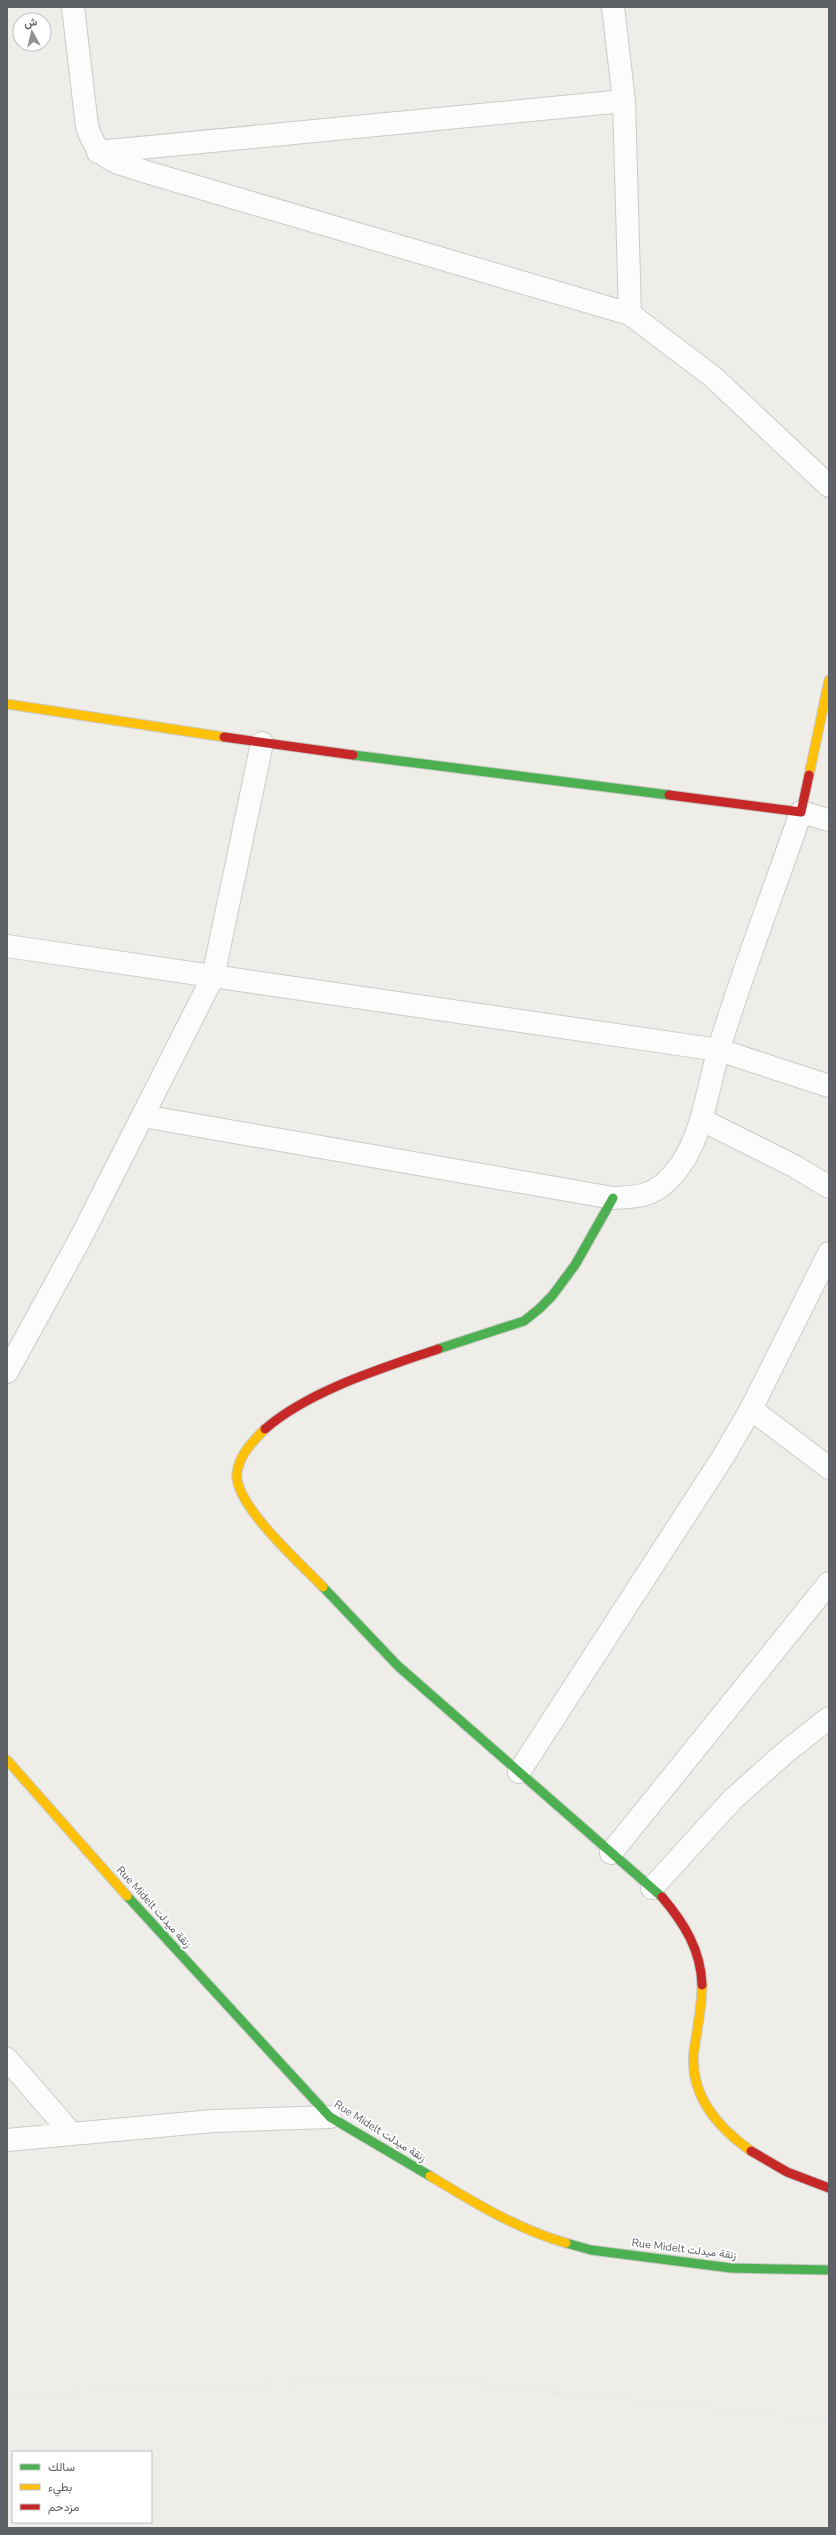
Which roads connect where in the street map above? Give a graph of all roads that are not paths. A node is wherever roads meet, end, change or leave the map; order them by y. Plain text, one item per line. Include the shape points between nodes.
1 (73, 7) edge
2 (613, 7) edge
3 (624, 101) junction
4 (98, 152) junction
5 (630, 314) junction
6 (829, 486) edge
7 (829, 680) edge
8 (7, 704) edge
9 (262, 743) junction
10 (801, 812) junction
11 (829, 820) edge
12 (8, 948) edge
13 (213, 977) junction
14 (719, 1050) junction
15 (829, 1086) edge
16 (143, 1116) junction
17 (702, 1120) junction
18 (829, 1187) edge
19 (613, 1198) junction
20 (829, 1253) edge
21 (7, 1372) edge
22 (752, 1409) junction
23 (829, 1468) edge
24 (829, 1584) edge
25 (829, 1718) edge
26 (7, 1760) edge
27 (519, 1772) junction
28 (611, 1853) junction
29 (652, 1888) junction
30 (7, 2059) edge
31 (330, 2117) junction
32 (71, 2133) junction
33 (7, 2140) edge
34 (829, 2188) edge
35 (829, 2270) edge

1 - 4 street via 87,126
2 - 3 street
3 - 4 street
3 - 5 street
4 - 5 street via 143,171
5 - 6 street via 713,377
7 - 10 street
8 - 9 street
9 - 10 street
9 - 13 street
10 - 11 street
10 - 14 street
12 - 13 street
13 - 14 street
13 - 16 street
14 - 15 street
14 - 17 street
16 - 19 street
16 - 21 street
17 - 18 street via 794,1166
17 - 19 street via 684,1158 669,1179 652,1193 637,1197
19 - 27 street via 563,1285 543,1308 524,1321 377,1370 324,1393 274,1422 253,1440 243,1453 237,1470 238,1487 246,1504 265,1526 398,1666
20 - 22 street
22 - 23 street
22 - 27 street
24 - 28 street
25 - 29 street via 733,1799
26 - 31 street, Rue Midelt زنقة ميدلت via 123,1892
27 - 28 street
28 - 29 street
29 - 34 street via 663,1898 694,1939 700,1963 703,1986 693,2067 696,2087 703,2103 715,2121 764,2160
30 - 32 street
31 - 32 street via 213,2121
31 - 35 street, Rue Midelt زنقة ميدلت via 493,2213 545,2237 592,2250 731,2268
32 - 33 street

